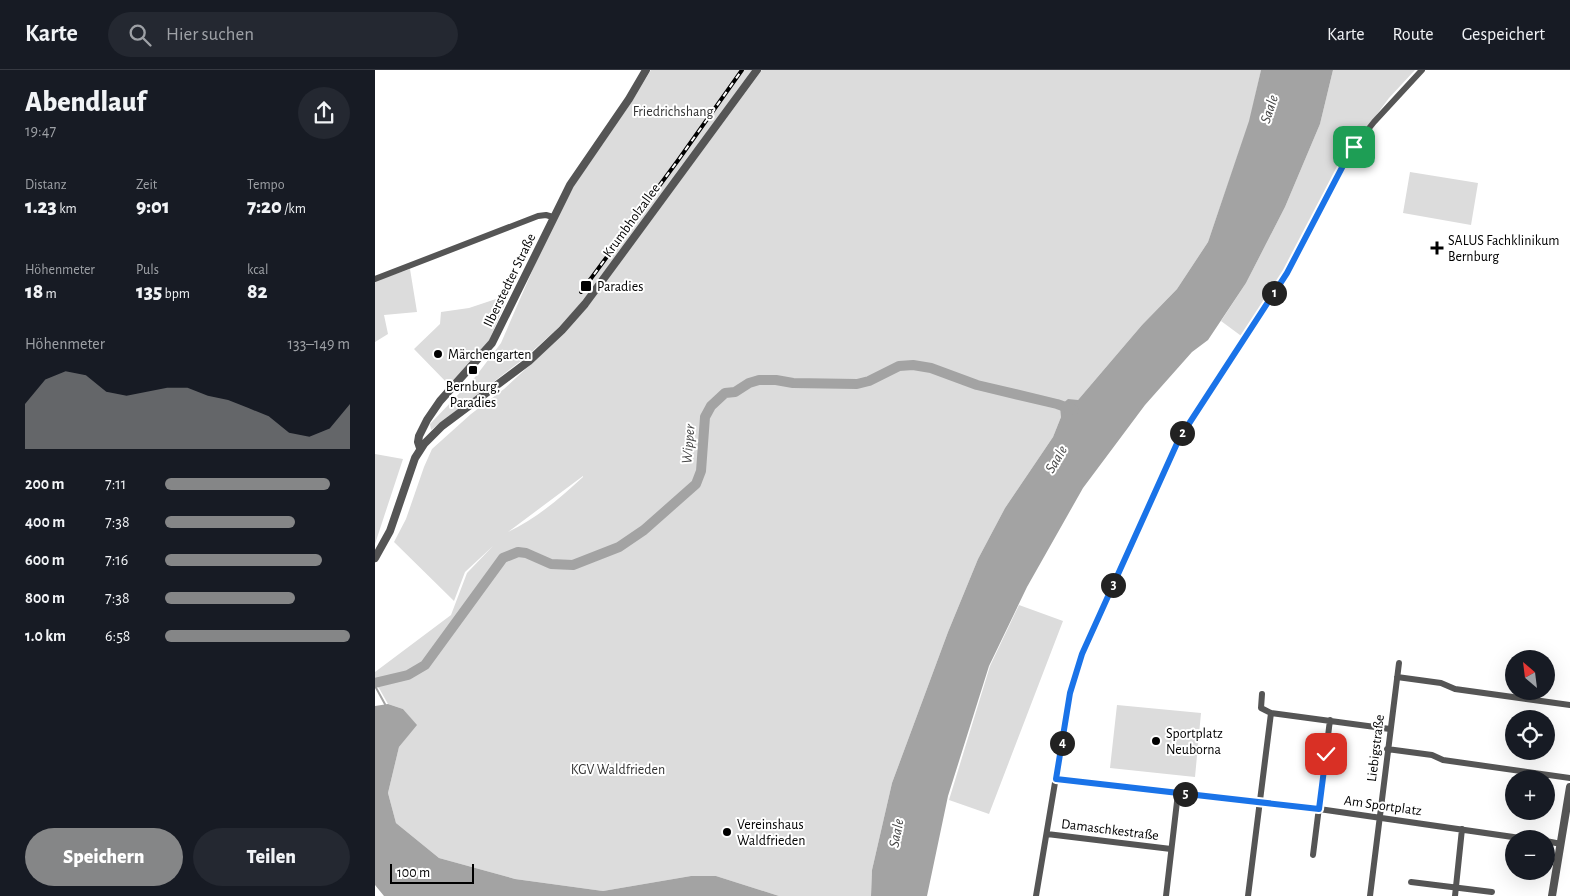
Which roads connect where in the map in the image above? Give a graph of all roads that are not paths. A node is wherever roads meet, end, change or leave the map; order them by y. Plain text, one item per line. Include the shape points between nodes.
1 (646, 70) edge
2 (757, 70) edge
3 (1422, 70) edge
4 (553, 217) junction
5 (375, 279) edge
6 (420, 448) junction
7 (375, 558) edge
8 (1399, 663) dead end
9 (1397, 677) junction
10 (1262, 694) dead end
11 (1570, 705) edge
12 (1271, 713) junction
13 (1330, 720) junction
14 (1390, 729) junction
15 (1387, 749) junction
16 (1570, 778) edge
17 (1056, 779) junction
18 (1570, 787) edge
19 (1178, 793) junction
20 (1259, 802) junction
21 (1319, 809) junction
22 (1379, 817) junction
23 (1462, 829) junction
24 (1047, 834) junction
25 (1505, 836) edge
26 (1555, 843) edge
27 (1561, 844) junction
28 (1171, 849) junction
29 (1313, 856) dead end
30 (1411, 882) dead end
31 (1456, 887) junction
32 (1493, 892) dead end
33 (1036, 896) edge
34 (1166, 896) edge
35 (1248, 896) edge
36 (1369, 896) edge
37 (1455, 896) edge
38 (1552, 896) edge

1 - 4 street, Ilberstedter Straße via 576,174
2 - 6 street, Krumbholzallee via 585,304 562,330 521,368
3 - 17 street via 1351,151 1287,273 1179,439 1080,660 1070,693
4 - 5 street, Ilberstedter Straße via 538,216
4 - 6 street, Ilberstedter Straße via 497,334 432,412 419,436
6 - 7 street via 390,531
8 - 9 street, Liebigstraße
9 - 11 street via 1441,683 1455,689
9 - 14 street, Liebigstraße
10 - 12 street via 1261,708
12 - 13 street
12 - 20 street
13 - 14 street
13 - 21 street
14 - 15 street, Liebigstraße
15 - 16 street
15 - 22 street, Liebigstraße
17 - 19 street, Am Sportplatz
17 - 24 street
18 - 27 street
19 - 20 street, Am Sportplatz
19 - 28 street, Damaschkestraße
20 - 21 street, Am Sportplatz
20 - 35 street
21 - 22 street, Am Sportplatz
21 - 29 street
22 - 23 street, Am Sportplatz
22 - 36 street, Liebigstraße
23 - 25 street, Am Sportplatz
23 - 31 street
24 - 28 street, Damaschkestraße
24 - 33 street
26 - 27 street
27 - 38 street
28 - 34 street, Damaschkestraße
30 - 31 street
31 - 32 street
31 - 37 street

